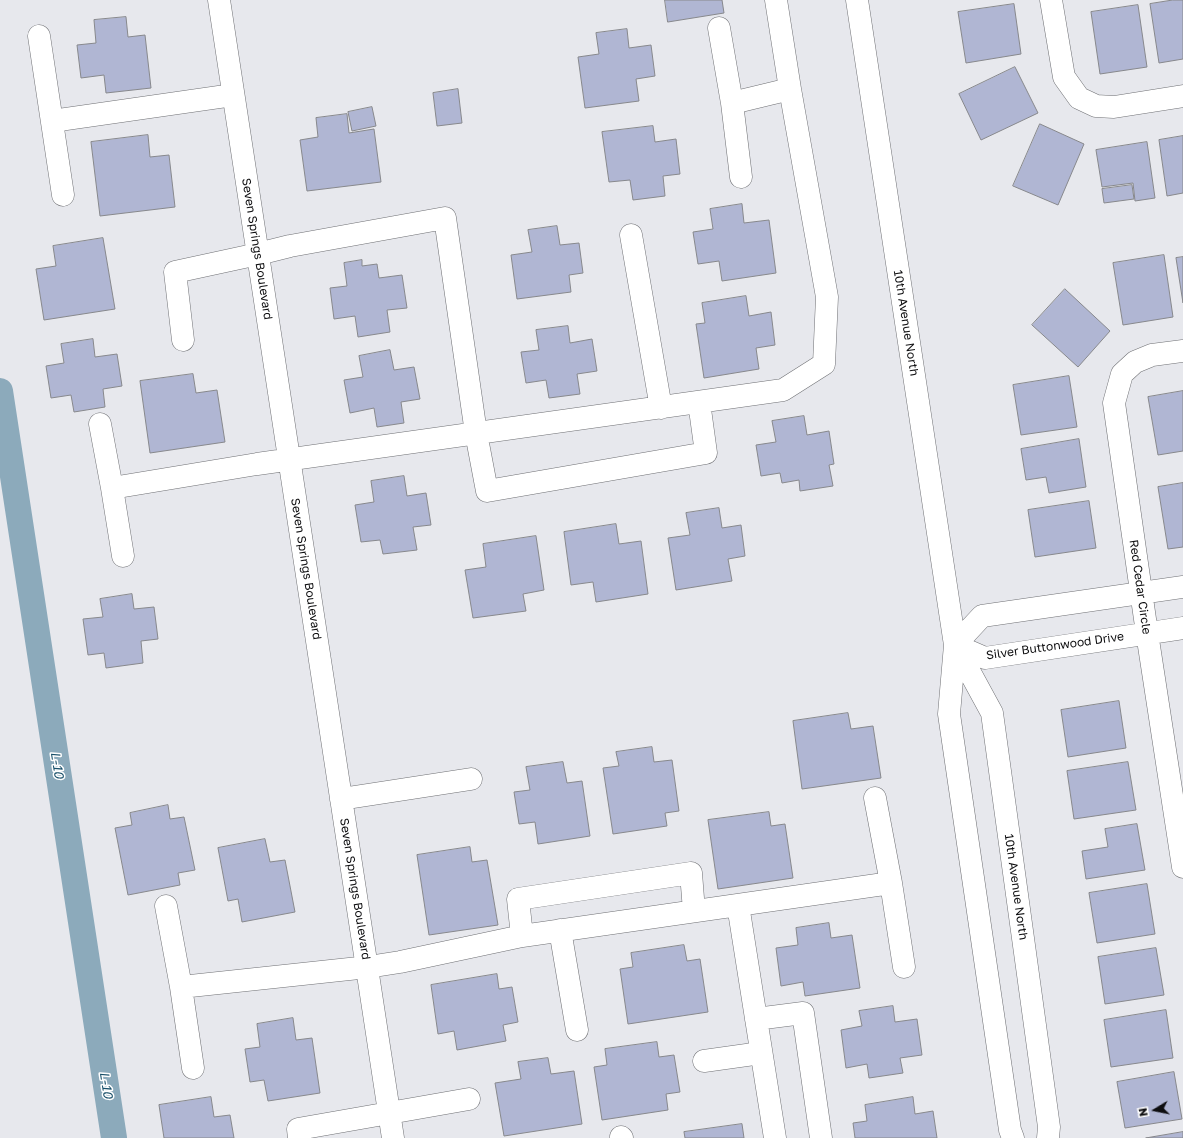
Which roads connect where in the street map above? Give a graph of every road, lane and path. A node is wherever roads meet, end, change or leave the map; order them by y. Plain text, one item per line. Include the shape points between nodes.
1 (219, 0) edge
2 (776, 0) edge
3 (857, 0) edge
4 (1051, 0) edge
5 (719, 28) dead end
6 (39, 36) dead end
7 (790, 89) junction
8 (233, 95) junction
9 (1183, 96) edge
10 (732, 103) junction
11 (52, 121) junction
12 (741, 177) dead end
13 (63, 195) dead end
14 (631, 235) dead end
15 (258, 254) junction
16 (183, 340) dead end
17 (1183, 350) edge
18 (699, 402) junction
19 (660, 408) junction
20 (100, 424) dead end
21 (476, 433) junction
22 (290, 460) junction
23 (112, 488) junction
24 (123, 556) dead end
25 (1183, 587) edge
26 (1141, 593) junction
27 (1183, 628) edge
28 (1147, 633) junction
29 (955, 645) junction
30 (472, 779) dead end
31 (875, 798) dead end
32 (341, 799) junction
33 (1183, 866) edge
34 (891, 883) junction
35 (738, 905) junction
36 (166, 906) dead end
37 (694, 911) junction
38 (560, 930) junction
39 (522, 936) junction
40 (368, 967) junction
41 (904, 967) dead end
42 (181, 987) junction
43 (756, 1019) junction
44 (577, 1030) dead end
45 (761, 1053) junction
46 (704, 1061) dead end
47 (193, 1068) dead end
48 (469, 1099) dead end
49 (390, 1113) junction
50 (299, 1138) edge
51 (393, 1138) edge
52 (775, 1138) edge
53 (821, 1138) edge
54 (1013, 1138) edge
55 (1048, 1138) edge

1 - 8 street, Seven Springs Boulevard
2 - 7 street
3 - 29 street, 10th Avenue North
4 - 9 street via 1064,77 1079,98 1096,106 1114,107
5 - 10 street
6 - 11 street
7 - 10 street
7 - 18 street via 827,297 824,364 783,390
8 - 11 street
8 - 15 street, Seven Springs Boulevard
10 - 12 street
11 - 13 street
14 - 19 street
15 - 16 street via 175,272
15 - 21 street via 445,218
15 - 22 street, Seven Springs Boulevard
17 - 26 street, Red Cedar Circle via 1152,355 1135,362 1122,374 1114,403
18 - 19 street
18 - 21 street via 706,453 487,491
19 - 21 street
20 - 23 street
21 - 22 street
22 - 23 street
22 - 32 street, Seven Springs Boulevard
23 - 24 street
25 - 26 street
26 - 28 street, Red Cedar Circle
26 - 29 street via 982,616
27 - 28 street, Silver Buttonwood Drive
28 - 29 street, Silver Buttonwood Drive via 985,658
28 - 33 street, Red Cedar Circle
29 - 54 street, 10th Avenue North via 949,714
29 - 55 street, 10th Avenue North via 992,713 1049,1127
30 - 32 street
31 - 34 street
32 - 40 street, Seven Springs Boulevard
34 - 35 street
34 - 41 street
35 - 37 street
35 - 43 street
36 - 42 street
37 - 38 street
37 - 39 street via 691,873 518,899
38 - 39 street
38 - 44 street
39 - 40 street
40 - 42 street
40 - 49 street, Seven Springs Boulevard
42 - 47 street
43 - 45 street
43 - 53 street via 803,1013
45 - 46 street
45 - 52 street
48 - 49 street
49 - 50 street via 298,1129
49 - 51 street, Seven Springs Boulevard

